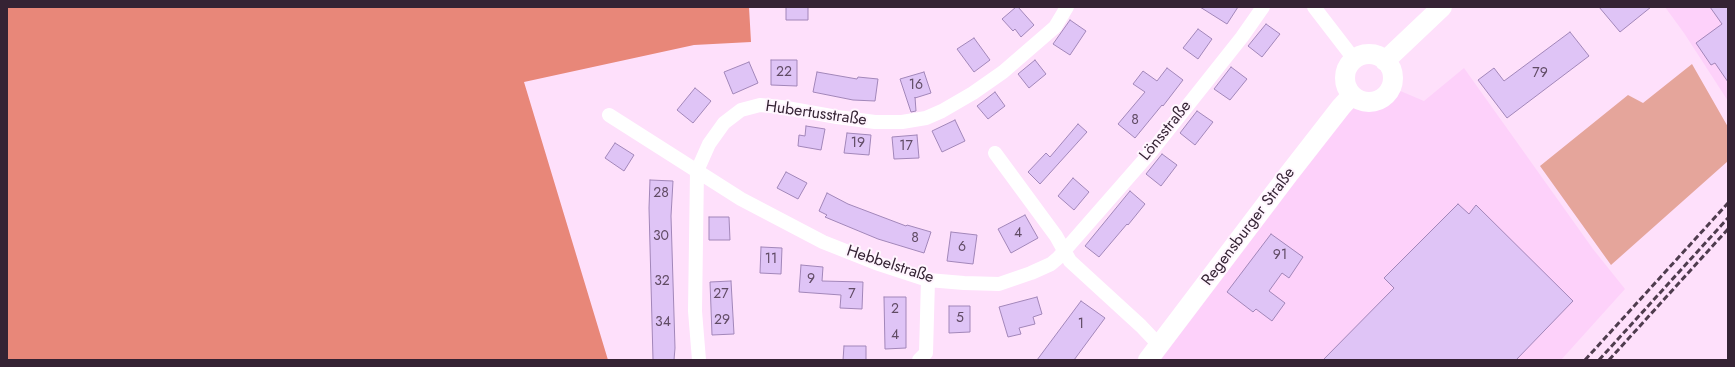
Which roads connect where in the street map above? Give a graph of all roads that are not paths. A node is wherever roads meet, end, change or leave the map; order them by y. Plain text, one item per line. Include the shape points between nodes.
1 (1067, 7) edge
2 (1263, 7) edge
3 (1314, 7) edge
4 (1442, 7) edge
5 (1354, 59) junction
6 (1385, 60) junction
7 (1352, 95) junction
8 (609, 115) dead end
9 (995, 153) dead end
10 (697, 171) junction
11 (1064, 251) junction
12 (928, 280) junction
13 (1154, 353) edge
14 (699, 360) edge
15 (919, 360) edge

1 - 10 street, Hubertusstraße via 1055,27 1003,72 942,111 926,118 902,122 876,122 781,106 760,105 741,110 724,123 709,144
2 - 11 street, Lönsstraße via 1150,153
3 - 5 street
4 - 6 main road
5 - 6 main road via 1370,54
5 - 7 main road via 1345,77 1345,84
6 - 7 main road via 1392,74 1391,87 1386,94 1373,102 1358,100
7 - 13 main road, Regensburger Straße via 1288,175
8 - 10 street, Hebbelstraße
9 - 11 street via 1056,236
10 - 12 street, Hebbelstraße via 741,199 822,242
10 - 14 street, Hubertusstraße via 695,311
11 - 12 street, Hebbelstraße via 1051,264 1000,284
11 - 13 street via 1077,267 1141,326
12 - 15 street via 926,353

